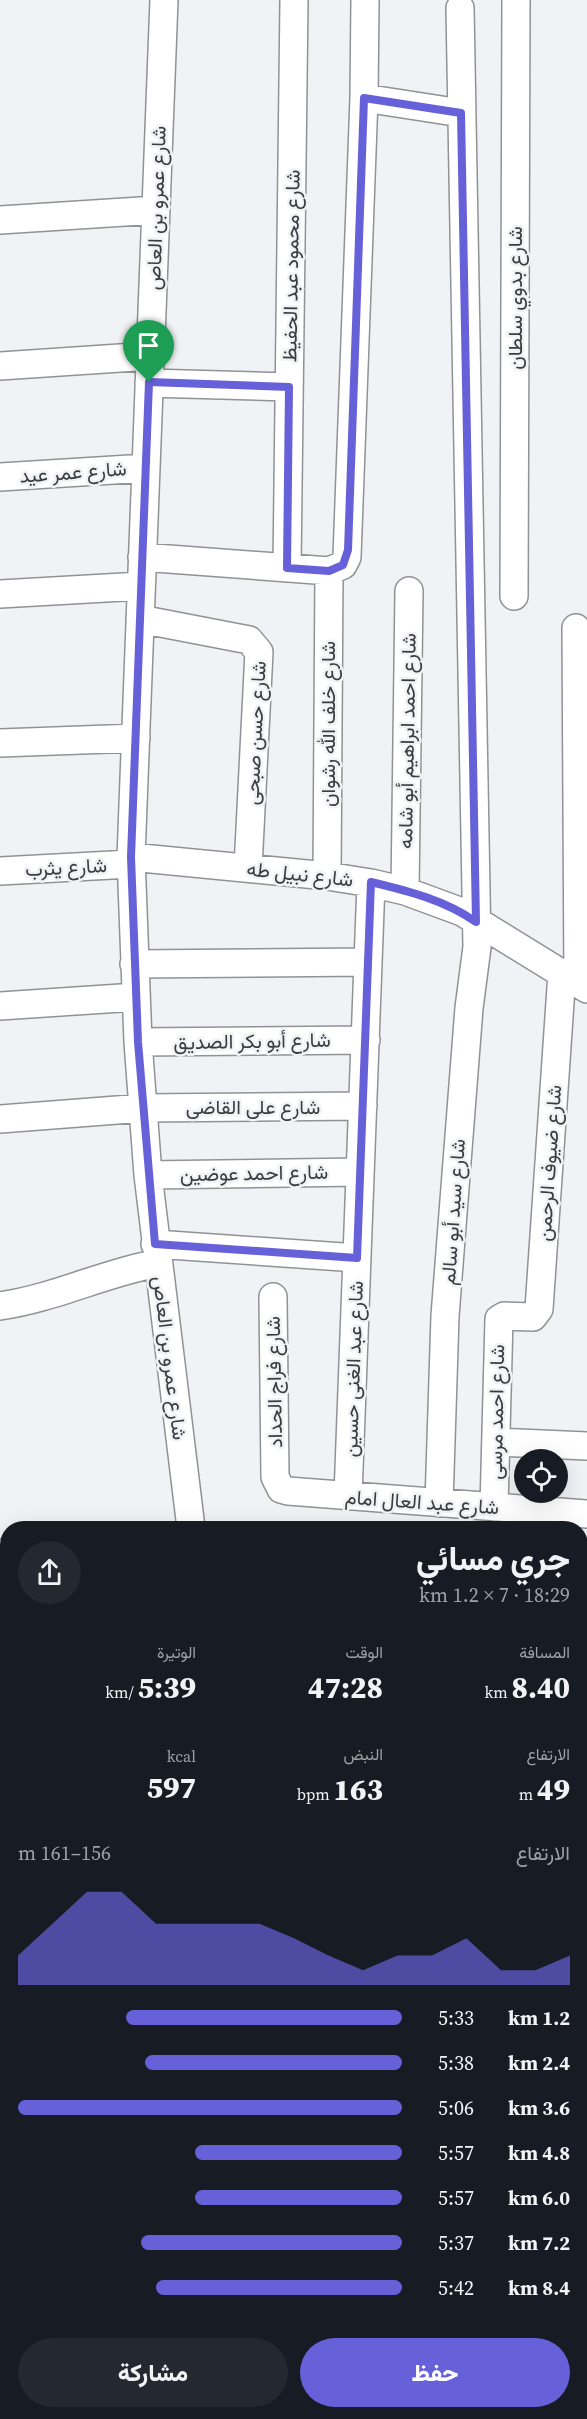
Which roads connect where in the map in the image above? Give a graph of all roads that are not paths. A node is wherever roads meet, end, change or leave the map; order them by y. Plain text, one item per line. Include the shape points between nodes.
1 (164, 0) edge
2 (294, 0) edge
3 (365, 0) edge
4 (516, 0) edge
5 (460, 8) dead end
6 (364, 98) junction
7 (461, 113) junction
8 (156, 210) junction
9 (0, 220) edge
10 (0, 366) edge
11 (150, 369) junction
12 (289, 387) junction
13 (146, 468) junction
14 (0, 477) edge
15 (142, 557) junction
16 (287, 568) junction
17 (329, 571) junction
18 (141, 586) junction
19 (410, 591) dead end
20 (0, 594) edge
21 (514, 596) dead end
22 (140, 620) junction
23 (576, 628) dead end
24 (136, 738) junction
25 (0, 743) edge
26 (131, 860) junction
27 (248, 868) junction
28 (0, 871) edge
29 (327, 876) junction
30 (371, 882) junction
31 (405, 891) junction
32 (476, 922) junction
33 (368, 962) junction
34 (134, 964) junction
35 (576, 982) edge
36 (136, 997) junction
37 (0, 1006) edge
38 (366, 1040) junction
39 (138, 1042) junction
40 (363, 1106) junction
41 (142, 1108) junction
42 (0, 1119) edge
43 (360, 1172) junction
44 (148, 1174) junction
45 (157, 1253) junction
46 (357, 1258) junction
47 (273, 1297) dead end
48 (0, 1306) edge
49 (501, 1317) joint
50 (496, 1442) junction
51 (587, 1446) edge
52 (275, 1467) joint
53 (348, 1496) junction
54 (439, 1503) junction
55 (494, 1507) junction
56 (587, 1515) edge
57 (555, 1520) edge
58 (190, 1521) edge

1 - 8 street, شارع عمرو بن العاص
2 - 12 street, شارع محمود عبد الحفيظ
3 - 6 street
4 - 21 street, شارع بدوي سلطان
5 - 7 street, شارع سيد أبو سالم
6 - 7 street
6 - 17 street via 348,550 343,565
7 - 32 street, شارع سيد أبو سالم
8 - 9 street
8 - 11 street, شارع عمرو بن العاص
10 - 11 street
11 - 12 street
11 - 13 street, شارع عمرو بن العاص
12 - 16 street, شارع محمود عبد الحفيظ
13 - 14 street, شارع عمر عيد
13 - 15 street, شارع عمرو بن العاص
15 - 16 street
15 - 18 street, شارع عمرو بن العاص
16 - 17 street
17 - 29 street, شارع خلف الله رشوان
18 - 20 street
18 - 22 street, شارع عمرو بن العاص
19 - 31 street, شارع احمد ابراهيم أبو شامه
22 - 24 street, شارع عمرو بن العاص
22 - 27 street, شارع حسن صبحى via 249,640 259,652
23 - 35 street
24 - 25 street
24 - 26 street, شارع عمرو بن العاص
26 - 27 street, شارع نبيل طه
26 - 28 street, شارع يثرب
26 - 34 street, شارع عمرو بن العاص
27 - 29 street, شارع نبيل طه
29 - 30 street, شارع نبيل طه
30 - 31 street, شارع نبيل طه
30 - 33 street, شارع عبد الغنى حسين
31 - 32 street, شارع نبيل طه via 453,908
32 - 35 street, شارع نبيل طه
32 - 54 street, شارع سيد أبو سالم via 445,1316
33 - 34 street
33 - 38 street, شارع عبد الغنى حسين
34 - 36 street, شارع عمرو بن العاص
35 - 49 street, شارع ضيوف الرحمن via 539,1309 533,1317
36 - 37 street
36 - 39 street, شارع عمرو بن العاص
38 - 39 street, شارع أبو بكر الصديق
38 - 40 street, شارع عبد الغنى حسين
39 - 41 street, شارع عمرو بن العاص
40 - 41 street, شارع على القاضى
40 - 43 street, شارع عبد الغنى حسين
41 - 42 street, شارع على القاضى
41 - 44 street, شارع عمرو بن العاص
43 - 44 street, شارع احمد عوضين
43 - 46 street, شارع عبد الغنى حسين
44 - 45 street, شارع عمرو بن العاص
45 - 46 street
45 - 48 street via 47,1296
45 - 58 street, شارع عمرو بن العاص
46 - 53 street, شارع عبد الغنى حسين
47 - 52 street, شارع فراج الحداد
49 - 50 street, شارع احمد مرسى
50 - 51 street
50 - 55 street, شارع احمد مرسى
52 - 53 street, شارع عبد العال امام via 281,1489
53 - 54 street, شارع عبد العال امام
54 - 55 street, شارع عبد العال امام
55 - 57 street, شارع عبد العال امام
56 - 57 street, شارع عبد العال امام

